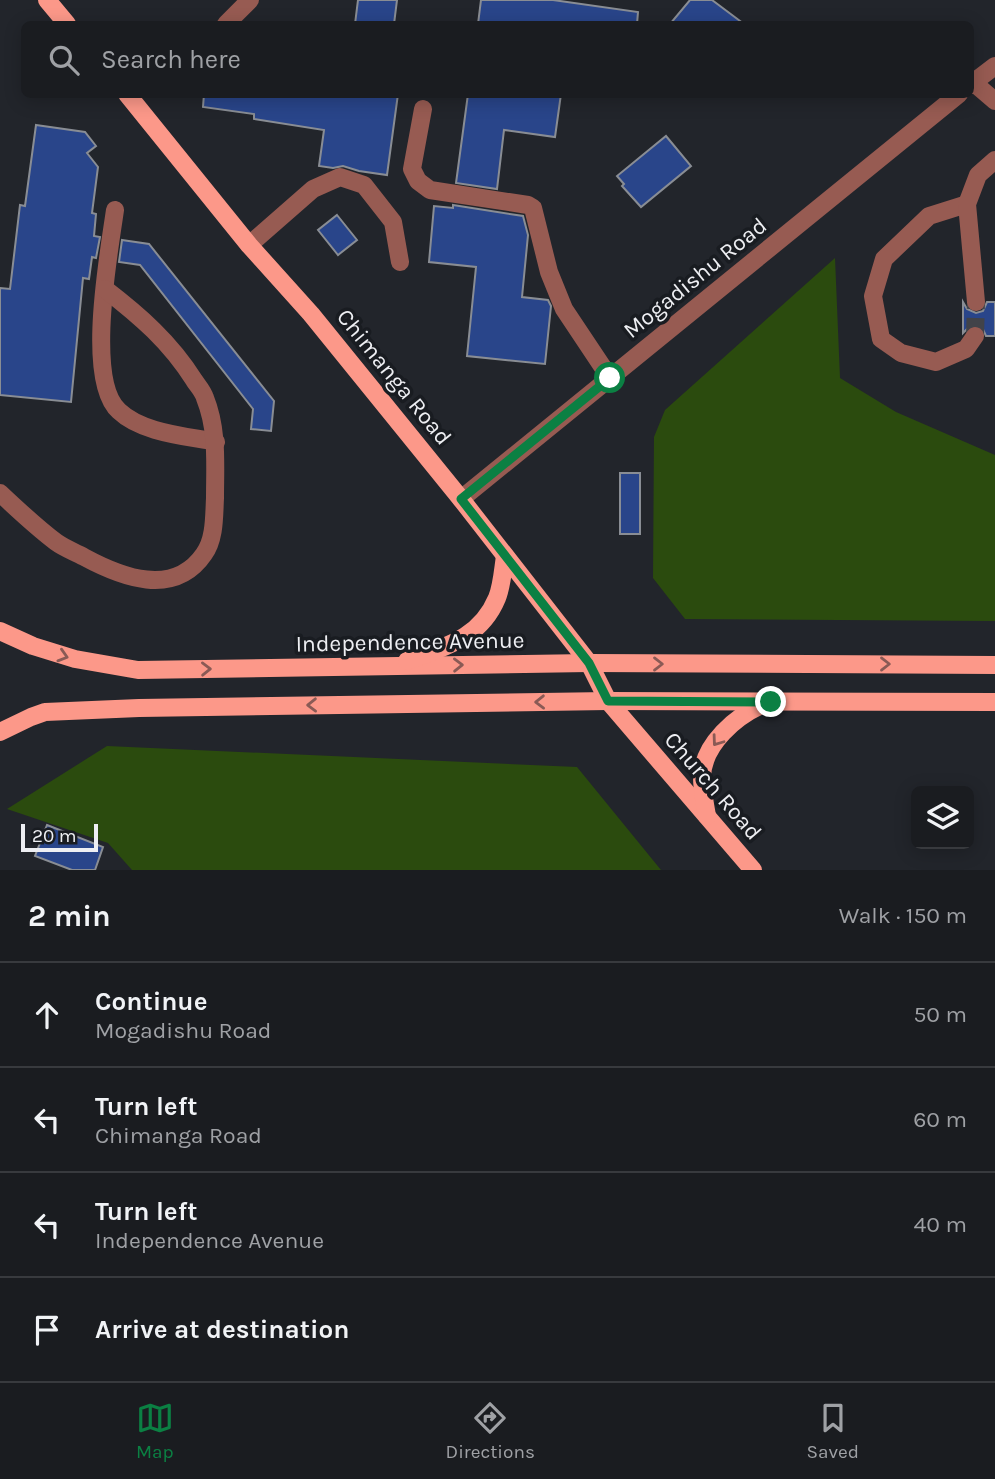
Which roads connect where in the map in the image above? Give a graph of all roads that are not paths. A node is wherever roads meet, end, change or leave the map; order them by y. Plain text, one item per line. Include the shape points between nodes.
1 (47, 0) edge
2 (250, 0) edge
3 (64, 21) edge
4 (229, 21) edge
5 (995, 66) edge
6 (974, 82) edge
7 (974, 85) edge
8 (134, 98) edge
9 (954, 98) edge
10 (995, 101) edge
11 (423, 109) dead end
12 (995, 160) edge
13 (967, 204) junction
14 (115, 210) dead end
15 (249, 245) junction
16 (400, 262) dead end
17 (105, 289) junction
18 (976, 302) tunnel mouth
19 (975, 336) dead end
20 (610, 378) junction
21 (216, 442) junction
22 (0, 493) edge
23 (461, 499) junction
24 (505, 556) junction
25 (0, 631) edge
26 (589, 663) junction
27 (995, 665) edge
28 (394, 666) junction
29 (608, 701) junction
30 (771, 702) junction
31 (995, 702) edge
32 (0, 732) edge
33 (707, 816) junction
34 (753, 870) edge

1 - 3 main road
2 - 4 street
5 - 6 street
7 - 10 street
8 - 15 main road, Chimanga Road
9 - 20 street, Mogadishu Road
11 - 20 street via 412,169 418,181 430,190 533,208 564,309
12 - 13 street via 978,175
13 - 18 street
13 - 19 street via 929,216 884,259 873,296 881,339 901,354 936,362 965,349
14 - 17 street
15 - 16 street via 313,190 340,177 365,185 393,222
15 - 23 main road, Chimanga Road
17 - 21 street via 162,337 184,365 205,397
17 - 21 street via 102,349 110,402 138,425
20 - 23 street, Mogadishu Road
21 - 22 street via 211,537 204,554 175,578 124,576 97,564 58,544
23 - 24 main road, Chimanga Road
24 - 26 main road, Chimanga Road
24 - 28 main road via 498,597 482,624 459,642
25 -> 28 main road, Independence Avenue via 75,659 138,670
26 -> 27 main road, Independence Avenue
28 -> 26 main road, Independence Avenue
26 - 29 main road, Chimanga Road
29 - 30 main road
29 -> 32 main road via 45,712
29 - 33 main road, Church Road
30 - 31 main road
30 -> 33 main road via 726,728 710,750 702,776
33 - 34 main road, Church Road

